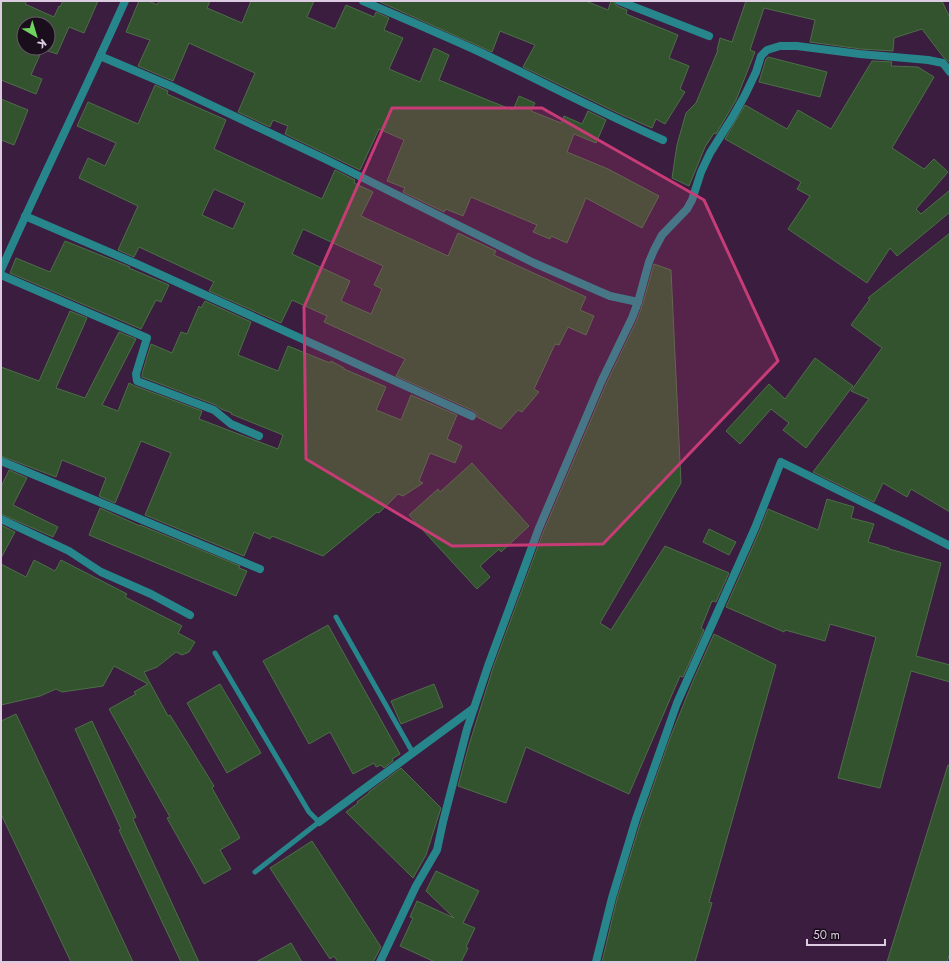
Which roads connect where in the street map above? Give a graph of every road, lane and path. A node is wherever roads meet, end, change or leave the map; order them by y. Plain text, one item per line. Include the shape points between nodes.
1 (125, 1) edge
2 (363, 1) edge
3 (619, 1) edge
4 (709, 36) dead end
5 (100, 56) junction
6 (950, 72) edge
7 (663, 140) dead end
8 (25, 216) junction
9 (1, 270) edge
10 (1, 275) edge
11 (638, 302) junction
12 (472, 416) dead end
13 (259, 436) dead end
14 (1, 460) edge
15 (1, 519) edge
16 (950, 546) edge
17 (260, 569) dead end
18 (190, 615) dead end
19 (336, 617) dead end
20 (215, 653) dead end
21 (474, 708) junction
22 (413, 753) junction
23 (319, 822) junction
24 (255, 872) dead end
25 (380, 962) edge
26 (596, 962) edge

1 - 5 street
2 - 7 street via 481,53
3 - 4 street
5 - 8 street
5 - 11 street via 180,90 325,159 534,263 610,296
6 - 11 street via 943,63 928,60 797,46 780,46 767,50 761,56 745,96 710,153 687,209 662,235 649,262
8 - 9 street
8 - 12 street
10 - 13 street via 147,338 136,374 137,381 214,410 231,424
11 - 21 street via 539,528
14 - 17 street
15 - 18 street
16 - 26 street via 781,462 755,528 677,703 636,819
19 - 22 lane
20 - 23 lane via 309,812
21 - 22 street
21 - 25 street via 437,850 416,886
22 - 23 street
23 - 24 lane

